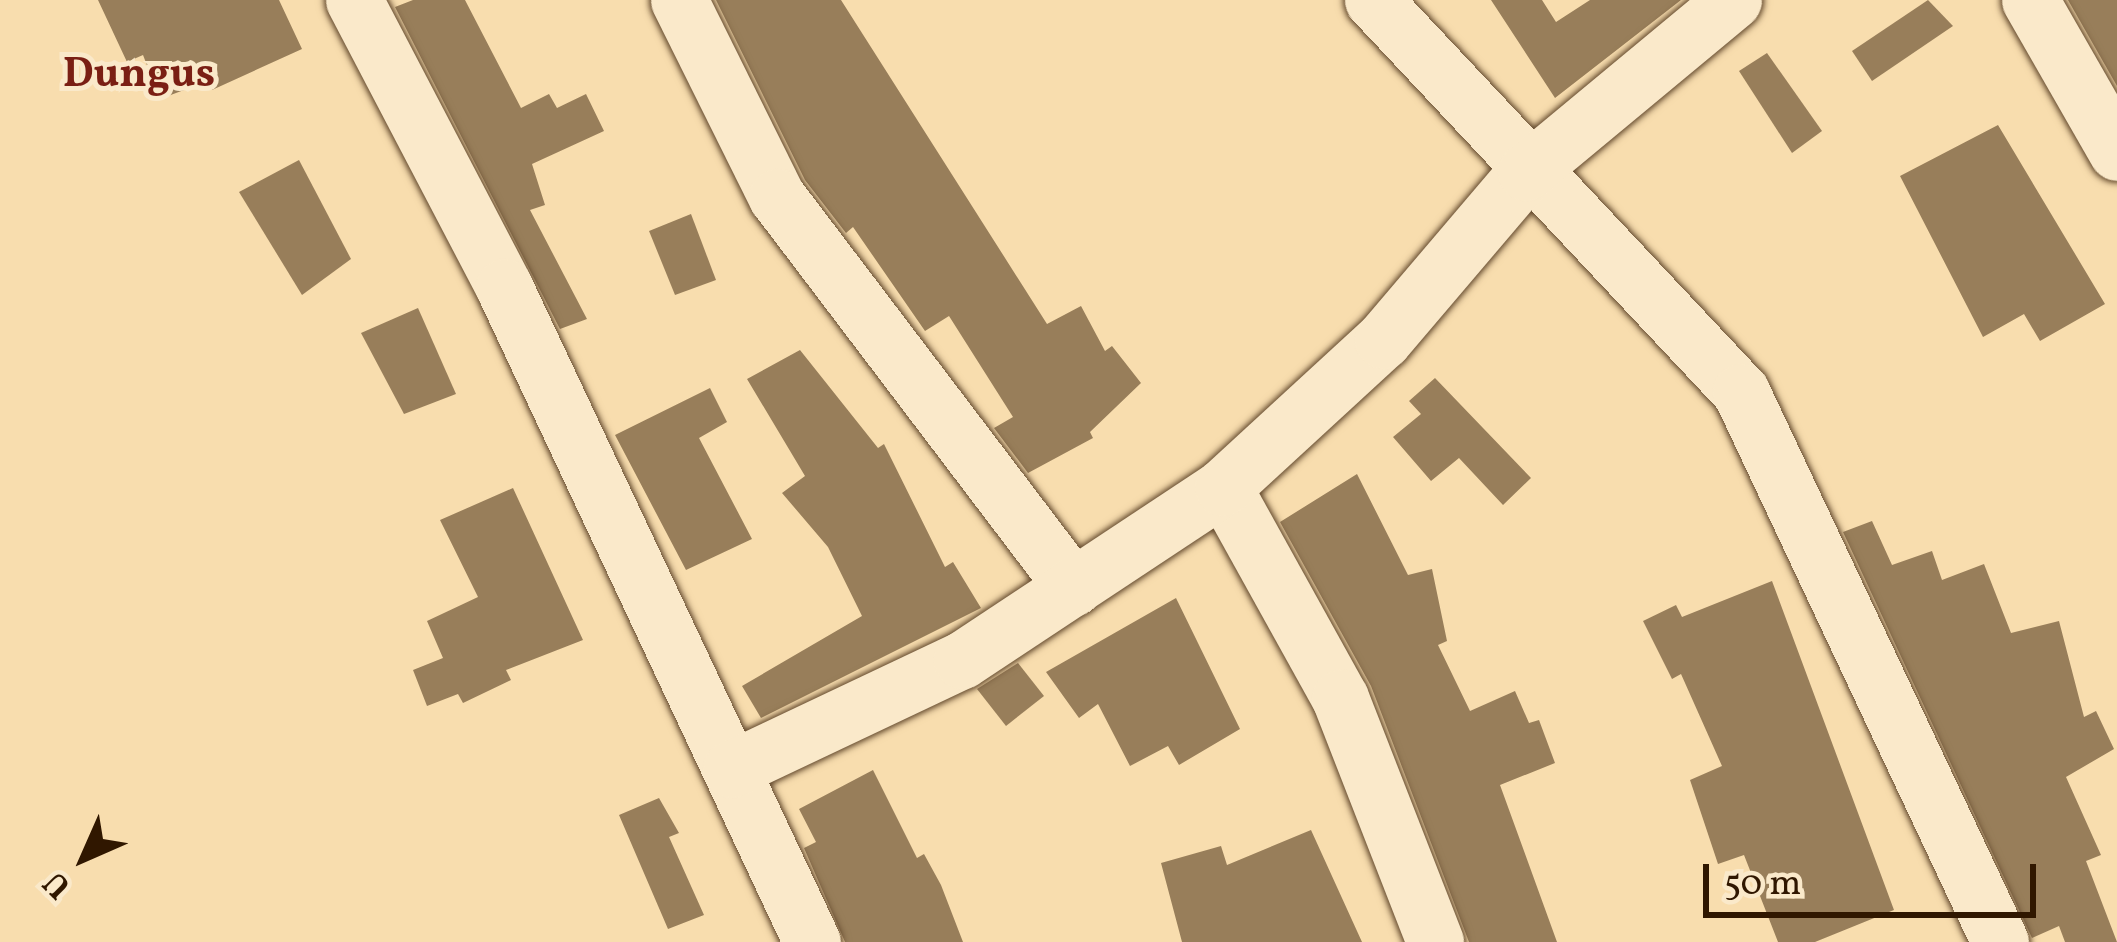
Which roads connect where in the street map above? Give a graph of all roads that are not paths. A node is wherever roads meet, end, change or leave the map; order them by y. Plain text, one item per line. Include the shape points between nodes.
1 (354, 0) edge
2 (679, 0) edge
3 (1373, 0) edge
4 (1733, 0) edge
5 (2030, 0) edge
6 (2117, 152) edge
7 (1526, 172) junction
8 (1223, 487) junction
9 (1073, 587) junction
10 (731, 769) junction
11 (812, 942) edge
12 (1436, 942) edge
13 (2000, 942) edge

1 - 10 street via 504,287
2 - 9 street via 777,197
3 - 7 street
4 - 7 street
5 - 6 street
7 - 8 street via 1383,340
7 - 13 street via 1741,392
8 - 9 street
8 - 12 street via 1340,698
9 - 10 street via 962,661
10 - 11 street

